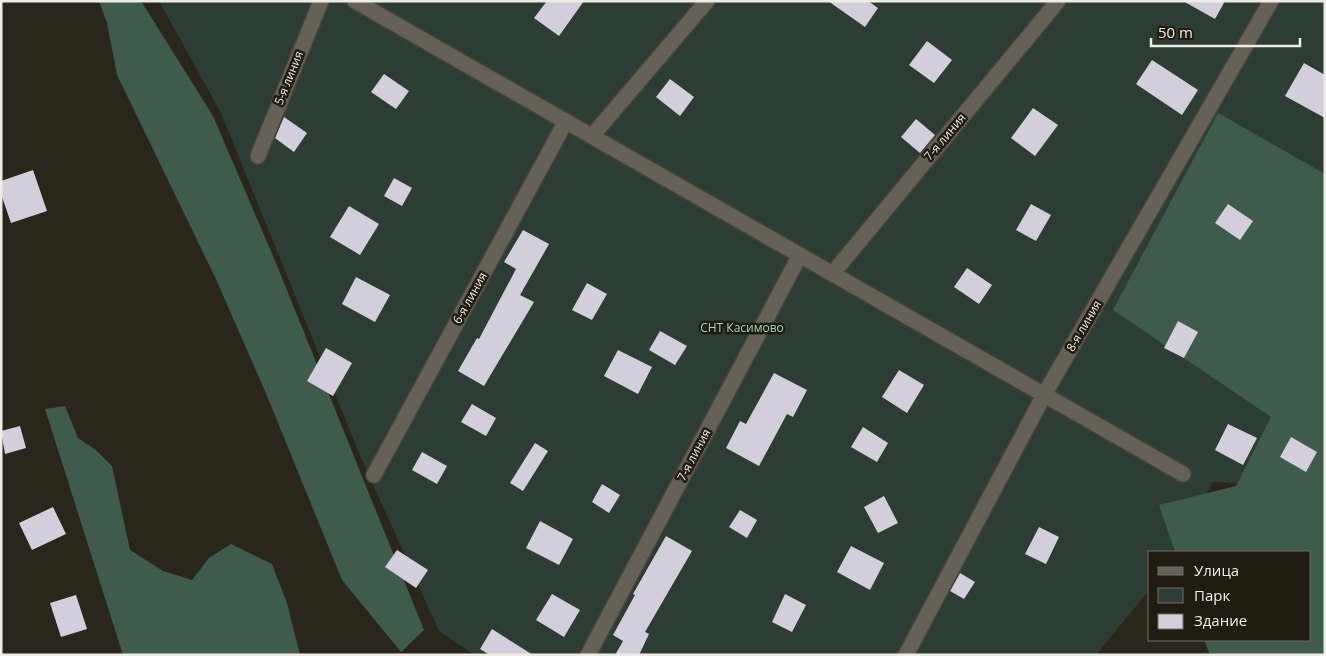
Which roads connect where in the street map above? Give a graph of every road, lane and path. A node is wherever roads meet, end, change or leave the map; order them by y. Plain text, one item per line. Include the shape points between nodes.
1 (320, 1) edge
2 (355, 1) edge
3 (707, 1) edge
4 (1058, 1) edge
5 (1271, 1) edge
6 (566, 122) junction
7 (592, 136) junction
8 (258, 156) dead end
9 (800, 255) junction
10 (833, 273) junction
11 (1044, 394) junction
12 (1183, 474) dead end
13 (374, 475) dead end
14 (588, 655) edge
15 (906, 655) edge

1 - 8 street, 5-я линия
2 - 6 street
3 - 7 street
4 - 10 street, 7-я линия
5 - 11 street, 8-я линия
6 - 7 street
6 - 13 street, 6-я линия
7 - 9 street
9 - 10 street
9 - 14 street, 7-я линия
10 - 11 street
11 - 12 street
11 - 15 street, 8-я линия

